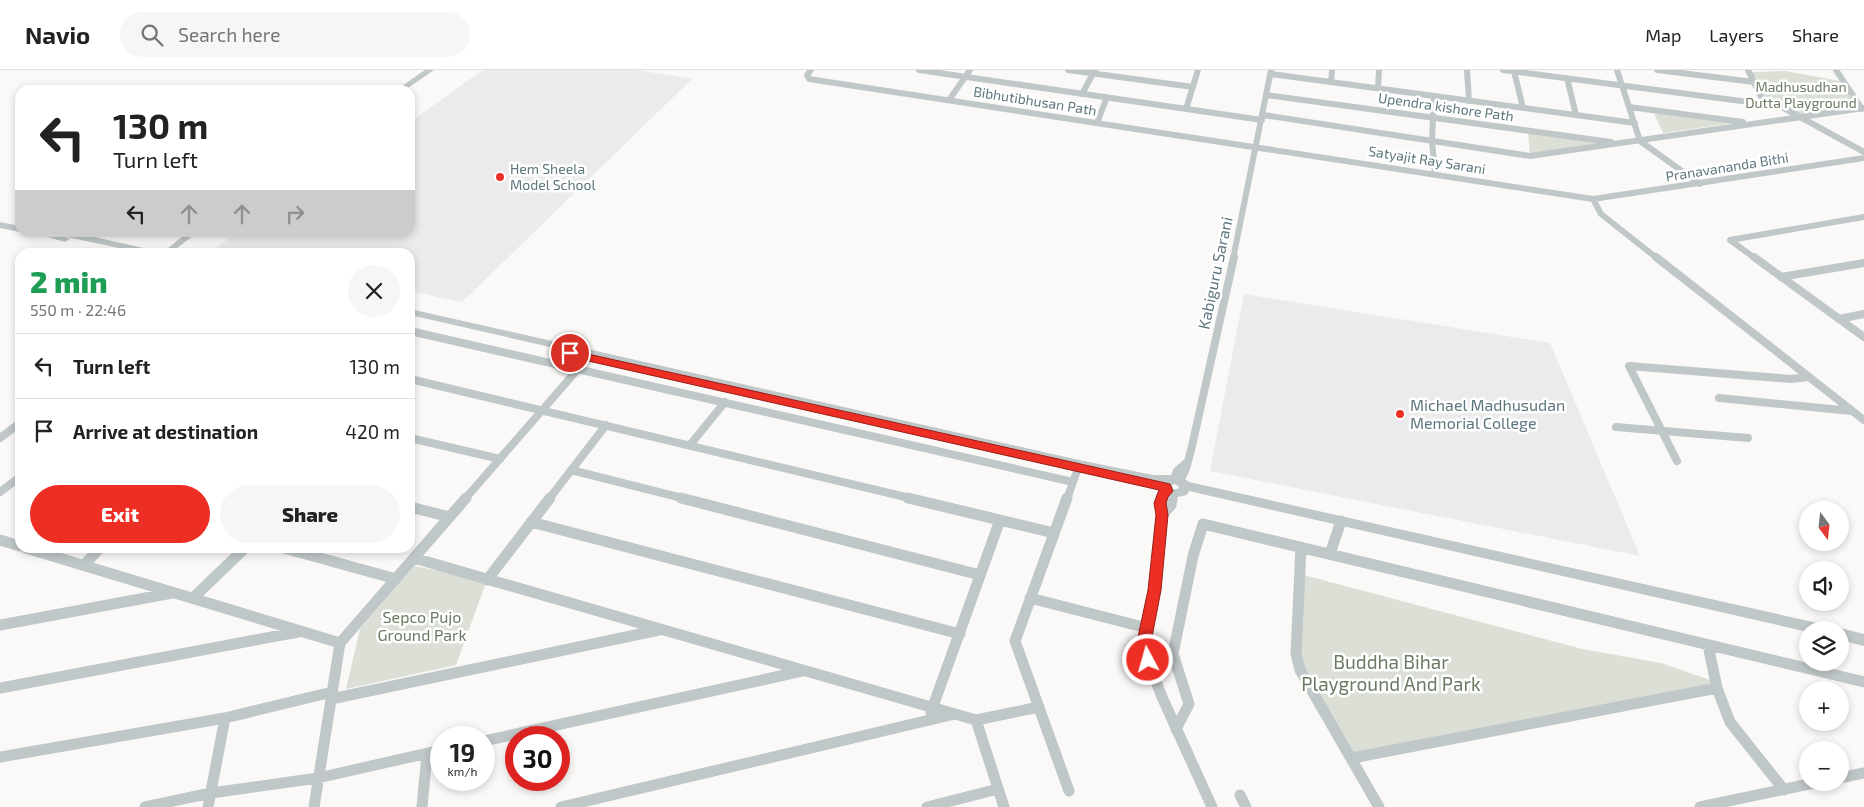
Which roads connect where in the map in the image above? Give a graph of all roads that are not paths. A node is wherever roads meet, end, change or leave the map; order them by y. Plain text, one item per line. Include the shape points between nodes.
1 (430, 70) edge
2 (811, 70) edge
3 (919, 70) edge
4 (970, 70) edge
5 (1068, 70) edge
6 (1198, 70) edge
7 (1332, 70) edge
8 (1379, 70) edge
9 (1467, 70) edge
10 (1503, 70) edge
11 (1617, 70) edge
12 (1656, 70) edge
13 (1748, 70) edge
14 (1836, 70) edge
15 (1094, 72) edge
16 (1271, 72) edge
17 (1514, 72) junction
18 (965, 77) junction
19 (1567, 78) junction
20 (1331, 82) junction
21 (1754, 82) junction
22 (408, 85) edge
23 (1622, 86) junction
24 (1192, 87) junction
25 (1378, 88) junction
26 (1082, 94) junction
27 (1266, 95) junction
28 (1434, 96) junction
29 (1107, 97) junction
30 (949, 100) junction
31 (1469, 101) junction
32 (1780, 106) junction
33 (1629, 107) junction
34 (1523, 108) junction
35 (1863, 108) edge
36 (1186, 109) junction
37 (1576, 115) junction
38 (1801, 117) junction
39 (1262, 118) junction
40 (1434, 118) junction
41 (1097, 123) junction
42 (1634, 123) junction
43 (1755, 124) junction
44 (1432, 141) junction
45 (1640, 141) junction
46 (1621, 144) junction
47 (1257, 146) junction
48 (1864, 152) edge
49 (1864, 158) edge
50 (1435, 174) junction
51 (1700, 184) junction
52 (1593, 199) junction
53 (1864, 217) edge
54 (0, 220) edge
55 (15, 223) edge
56 (0, 225) edge
57 (15, 228) edge
58 (56, 237) edge
59 (80, 237) edge
60 (187, 237) edge
61 (105, 248) edge
62 (130, 248) edge
63 (172, 248) edge
64 (1864, 263) edge
65 (1781, 277) junction
66 (415, 313) edge
67 (1864, 314) edge
68 (415, 318) edge
69 (1839, 319) junction
70 (415, 332) edge
71 (1864, 337) edge
72 (590, 356) junction
73 (578, 369) junction
74 (1809, 377) junction
75 (415, 383) edge
76 (1719, 398) dead end
77 (725, 402) junction
78 (542, 410) junction
79 (1852, 411) junction
80 (1864, 420) edge
81 (606, 425) junction
82 (1616, 427) dead end
83 (15, 428) edge
84 (1663, 431) junction
85 (0, 438) edge
86 (1748, 438) dead end
87 (415, 439) edge
88 (690, 445) junction
89 (500, 459) junction
90 (1677, 461) dead end
91 (1078, 468) junction
92 (571, 470) junction
93 (15, 481) edge
94 (1073, 482) junction
95 (1175, 486) junction
96 (0, 492) edge
97 (415, 508) edge
98 (450, 517) junction
99 (1000, 520) junction
100 (1341, 521) junction
101 (531, 522) junction
102 (1054, 533) junction
103 (0, 540) edge
104 (15, 544) edge
105 (1301, 547) junction
106 (43, 553) edge
107 (95, 553) edge
108 (240, 553) edge
109 (302, 553) edge
110 (1330, 554) junction
111 (414, 558) junction
112 (84, 565) junction
113 (980, 575) junction
114 (396, 580) junction
115 (488, 580) junction
116 (174, 593) junction
117 (193, 598) junction
118 (1030, 598) junction
119 (0, 625) edge
120 (1799, 625) edge
121 (1147, 628) junction
122 (662, 630) junction
123 (301, 631) junction
124 (960, 634) junction
125 (1849, 636) edge
126 (1864, 640) edge
127 (340, 643) junction
128 (1708, 645) junction
129 (805, 671) junction
130 (1864, 682) edge
131 (0, 688) edge
132 (1717, 688) junction
133 (332, 696) junction
134 (934, 707) junction
135 (1039, 707) junction
136 (956, 714) junction
137 (225, 718) junction
138 (976, 720) junction
139 (924, 721) junction
140 (1176, 728) junction
141 (495, 739) edge
142 (430, 753) edge
143 (427, 754) junction
144 (0, 757) edge
145 (1352, 758) junction
146 (1864, 773) edge
147 (1849, 776) edge
148 (318, 778) junction
149 (1799, 787) edge
150 (998, 789) junction
151 (1784, 790) junction
152 (1069, 791) dead end
153 (211, 793) junction
154 (1240, 795) dead end
155 (145, 807) edge
156 (208, 807) edge
157 (314, 807) edge
158 (422, 807) edge
159 (561, 807) edge
160 (927, 807) edge
161 (1004, 807) edge
162 (1212, 807) edge
163 (1246, 807) edge
164 (1379, 807) edge
165 (1700, 807) edge

1 - 22 street
2 - 30 street, Bibhutibhusan Path via 807,75 809,79
3 - 18 street
4 - 18 street
5 - 15 street
6 - 24 street
7 - 20 street
8 - 25 street
9 - 31 street
10 - 17 street
11 - 23 street
12 - 21 street
13 - 21 street
14 - 35 street
15 - 24 street
15 - 26 street
16 - 20 street
16 - 27 street, Kabiguru Sarani
17 - 19 street
17 - 34 street
18 - 26 street
18 - 30 street
19 - 23 street
19 - 37 street
20 - 25 street
21 - 32 street via 1762,100
23 - 32 street
23 - 33 street
24 - 36 street
25 - 28 street
26 - 29 street
27 - 39 street, Kabiguru Sarani
27 - 40 street, Upendra kishore Path
28 - 31 street
28 - 40 street
29 - 36 street
29 - 41 street
30 - 41 street, Bibhutibhusan Path
31 - 34 street
32 - 38 street
33 - 42 street
33 - 43 street
34 - 37 street
35 - 38 street
36 - 39 street
37 - 42 street
38 - 43 street
38 - 48 street
39 - 44 street
39 - 47 street, Kabiguru Sarani
40 - 44 street
40 - 46 street, Upendra kishore Path
41 - 47 street, Bibhutibhusan Path
42 - 45 street
43 - 45 street
44 - 46 street via 1530,156
44 - 50 street
45 - 46 street
45 - 51 street
47 - 50 street, Satyajit Ray Sarani
47 - 95 street, Kabiguru Sarani via 1191,452 1186,469
49 - 51 street, Pranavananda Bithi
50 - 52 street, Satyajit Ray Sarani
51 - 52 street, Pranavananda Bithi
52 - 74 street via 1601,214
53 - 65 street via 1730,240
54 - 55 street
56 - 57 street
58 - 61 street
59 - 62 street
60 - 63 street
64 - 65 street
65 - 69 street
66 - 72 street
67 - 69 street
68 - 72 street
69 - 71 street
70 - 73 street
72 - 73 street
72 - 91 street
72 - 95 street
73 - 77 street
73 - 78 street
74 - 79 street
74 - 84 street via 1791,379 1629,366
75 - 78 street
76 - 79 street
77 - 88 street
77 - 94 street
78 - 81 street
78 - 89 street
79 - 80 street
81 - 88 street
81 - 92 street
82 - 84 street
83 - 85 street
84 - 86 street
84 - 90 street
87 - 89 street
88 - 99 street
89 - 98 street
91 - 94 street
91 - 95 street
92 - 101 street
92 - 113 street
93 - 96 street
94 - 102 street
95 - 100 street
95 - 121 street, Kabiguru Sarani via 1170,505 1162,515 1155,590
97 - 98 street
98 - 111 street
99 - 102 street
99 - 113 street
100 - 110 street
100 - 120 street
101 - 115 street
101 - 124 street
102 - 118 street
103 - 104 street
105 - 110 street
105 - 140 street via 1203,524 1193,556 1173,654 1189,704
105 - 145 street via 1296,654 1300,670
106 - 112 street
107 - 112 street
108 - 117 street
109 - 114 street
110 - 128 street
111 - 114 street
111 - 115 street
112 - 116 street
113 - 124 street
114 - 127 street
115 - 122 street
116 - 117 street
116 - 119 street
117 - 123 street
118 - 121 street
118 - 135 street via 1015,641
121 - 140 street via 1148,660
122 - 129 street
122 - 133 street
123 - 127 street
123 - 131 street
124 - 134 street
125 - 126 street
127 - 133 street
128 - 130 street
128 - 132 street
129 - 134 street
129 - 141 street
132 - 145 street
132 - 151 street via 1730,722
133 - 137 street
133 - 148 street
134 - 136 street
134 - 139 street
135 - 138 street
135 - 152 street
136 - 138 street
136 - 139 street
137 - 144 street
137 - 153 street
138 - 150 street
139 - 159 street
140 - 162 street
142 - 143 street
143 - 148 street
143 - 158 street
145 - 164 street
146 - 147 street
148 - 153 street
148 - 157 street
149 - 151 street
150 - 160 street
150 - 161 street
151 - 165 street
153 - 155 street
153 - 156 street
154 - 163 street

